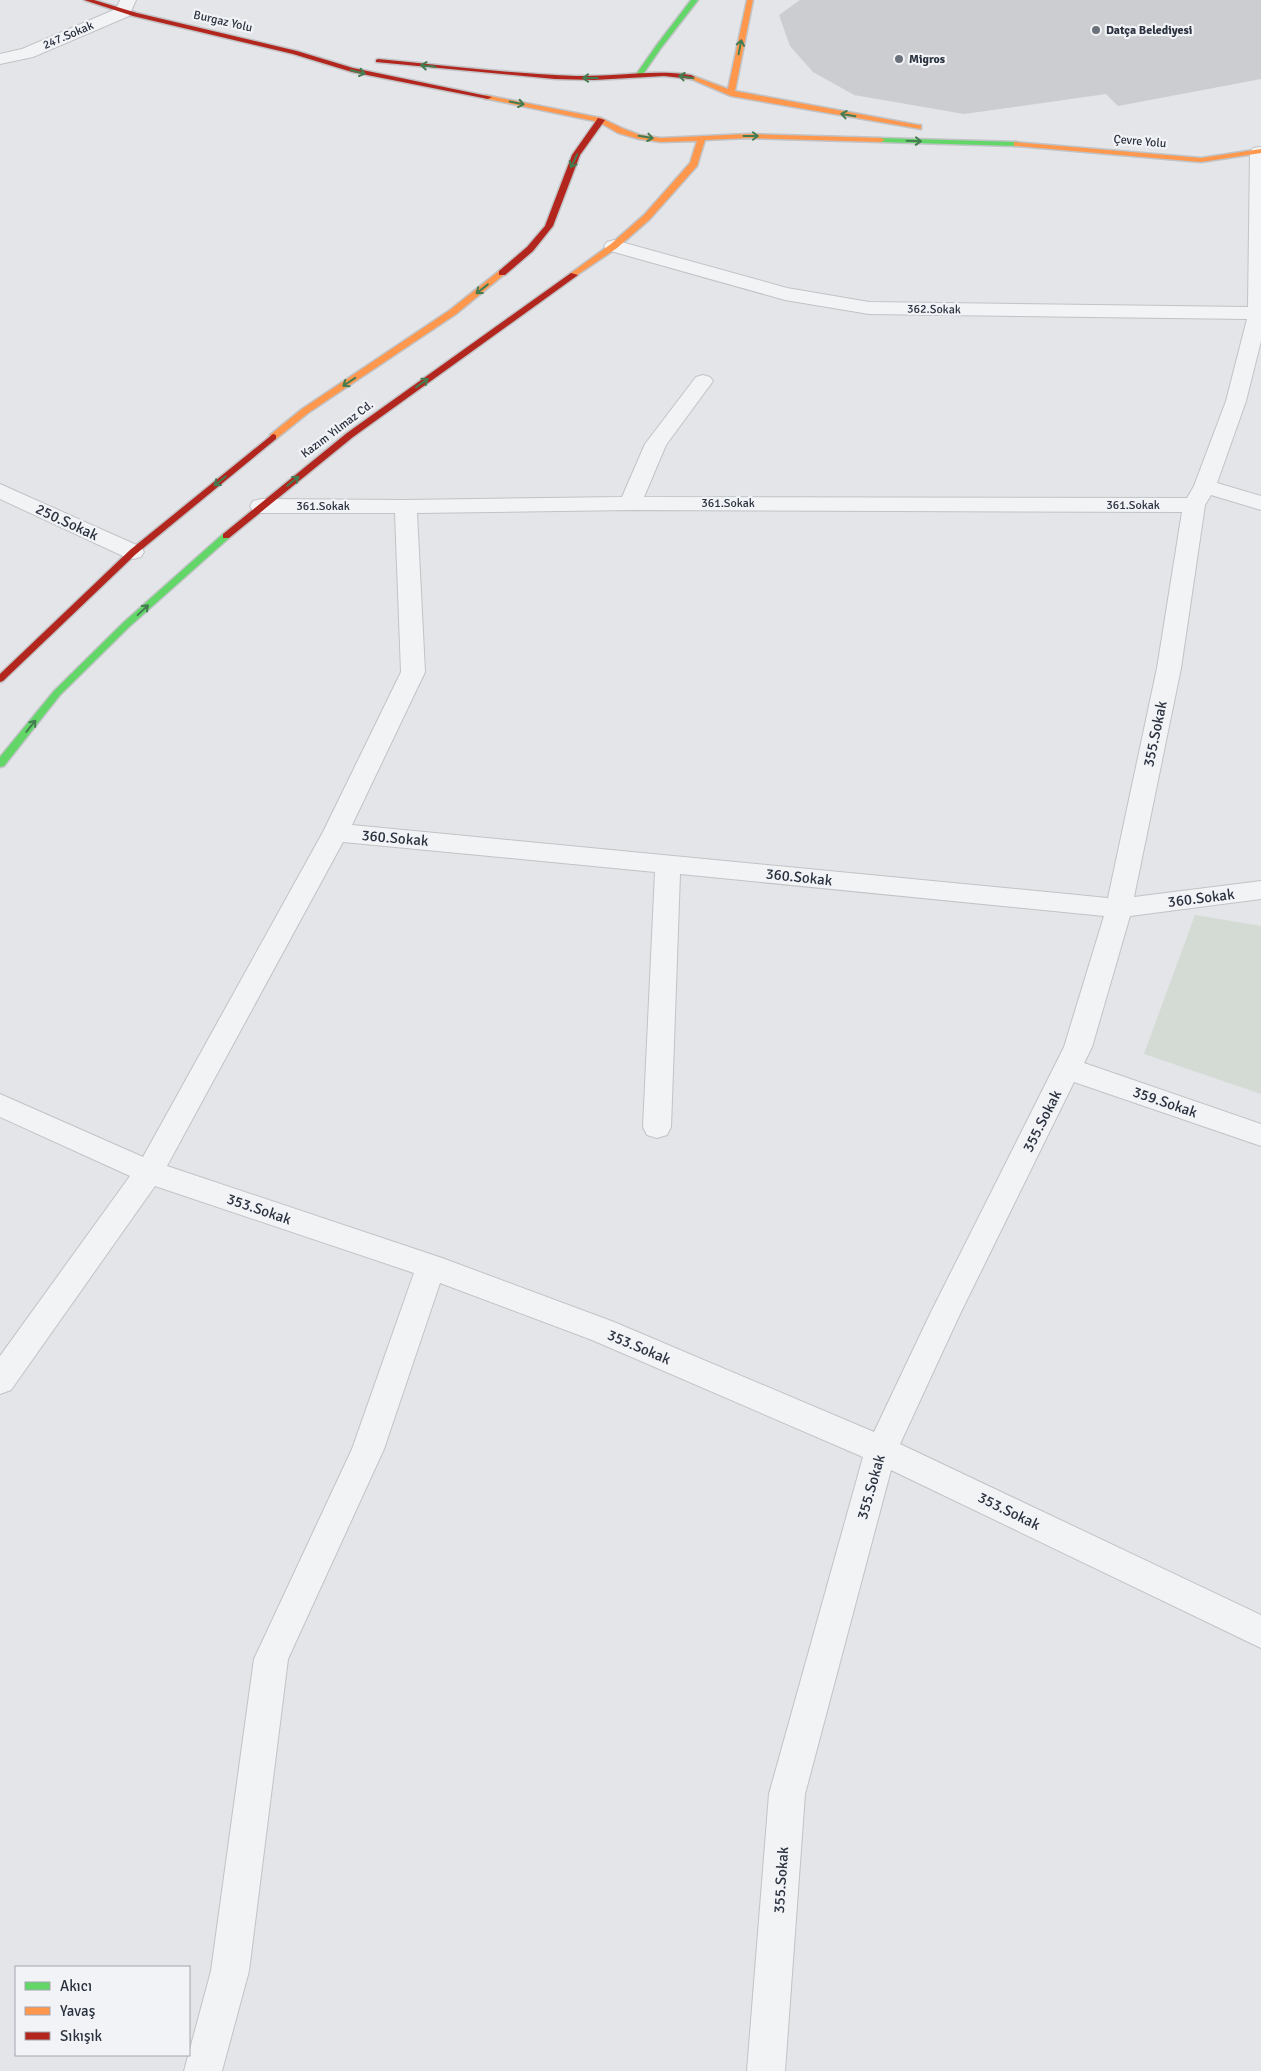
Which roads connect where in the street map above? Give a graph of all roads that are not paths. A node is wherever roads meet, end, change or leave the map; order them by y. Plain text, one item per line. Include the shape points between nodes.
1 (87, 0) edge
2 (695, 0) edge
3 (750, 0) edge
4 (126, 6) edge
5 (295, 52) junction
6 (0, 59) edge
7 (639, 76) junction
8 (609, 90) dead end
9 (731, 94) junction
10 (600, 106) dead end
11 (734, 109) dead end
12 (601, 120) junction
13 (724, 123) dead end
14 (702, 137) junction
15 (1017, 144) junction
16 (1260, 151) edge
17 (614, 246) junction
18 (1259, 313) edge
19 (703, 381) dead end
20 (0, 491) edge
21 (1200, 495) junction
22 (630, 503) junction
23 (1261, 503) edge
24 (261, 506) junction
25 (406, 506) junction
26 (133, 552) junction
27 (0, 679) edge
28 (0, 764) edge
29 (336, 832) junction
30 (668, 864) junction
31 (1261, 890) edge
32 (1118, 908) junction
33 (1068, 1069) junction
34 (0, 1105) edge
35 (657, 1127) dead end
36 (1261, 1134) edge
37 (149, 1172) junction
38 (431, 1267) junction
39 (0, 1381) edge
40 (881, 1450) junction
41 (1261, 1632) edge
42 (203, 2071) edge
43 (766, 2071) edge

1 - 4 main road, Burgaz Yolu
2 - 7 main road
9 -> 3 main road
4 - 5 main road, Burgaz Yolu
4 - 6 street, 247.Sokak via 27,52
7 -> 5 main road via 594,79 547,77
5 -> 12 main road via 361,72
7 - 8 main road
9 -> 7 main road via 707,81 687,76
9 - 11 main road
15 -> 9 main road
10 - 12 main road
12 -> 14 main road via 639,137 661,140
12 -> 26 main road via 583,143 558,207 544,233 516,262 454,312 305,412
13 - 14 main road
14 -> 15 main road
14 - 17 main road, Kazım Yılmaz Cd. via 694,164 647,217
15 - 16 main road, Çevre Yolu via 1201,160
16 - 18 street, 355.Sokak
17 - 18 street, 362.Sokak via 785,294 870,308
24 -> 17 main road, Kazım Yılmaz Cd. via 350,435
18 - 21 street, 355.Sokak via 1236,401
19 - 22 street via 656,444
20 - 26 street, 250.Sokak
21 - 22 street, 361.Sokak
21 - 23 street, 361.Sokak
21 - 32 street, 355.Sokak via 1169,668
22 - 25 street, 361.Sokak
24 - 25 street, 361.Sokak
28 -> 24 main road, Kazım Yılmaz Cd. via 71,680 190,566
25 - 29 street via 413,672
26 - 27 main road
29 - 30 street, 360.Sokak
29 - 37 street
30 - 32 street, 360.Sokak
30 - 35 street
31 - 32 street, 360.Sokak
32 - 33 street, 355.Sokak via 1078,1048
33 - 36 street, 359.Sokak
33 - 40 street, 355.Sokak
34 - 37 street, 353.Sokak
37 - 38 street, 353.Sokak
37 - 39 street
38 - 40 street, 353.Sokak via 603,1331
38 - 42 street via 368,1449 271,1659 230,1972
40 - 41 street, 353.Sokak
40 - 43 street, 355.Sokak via 787,1794

